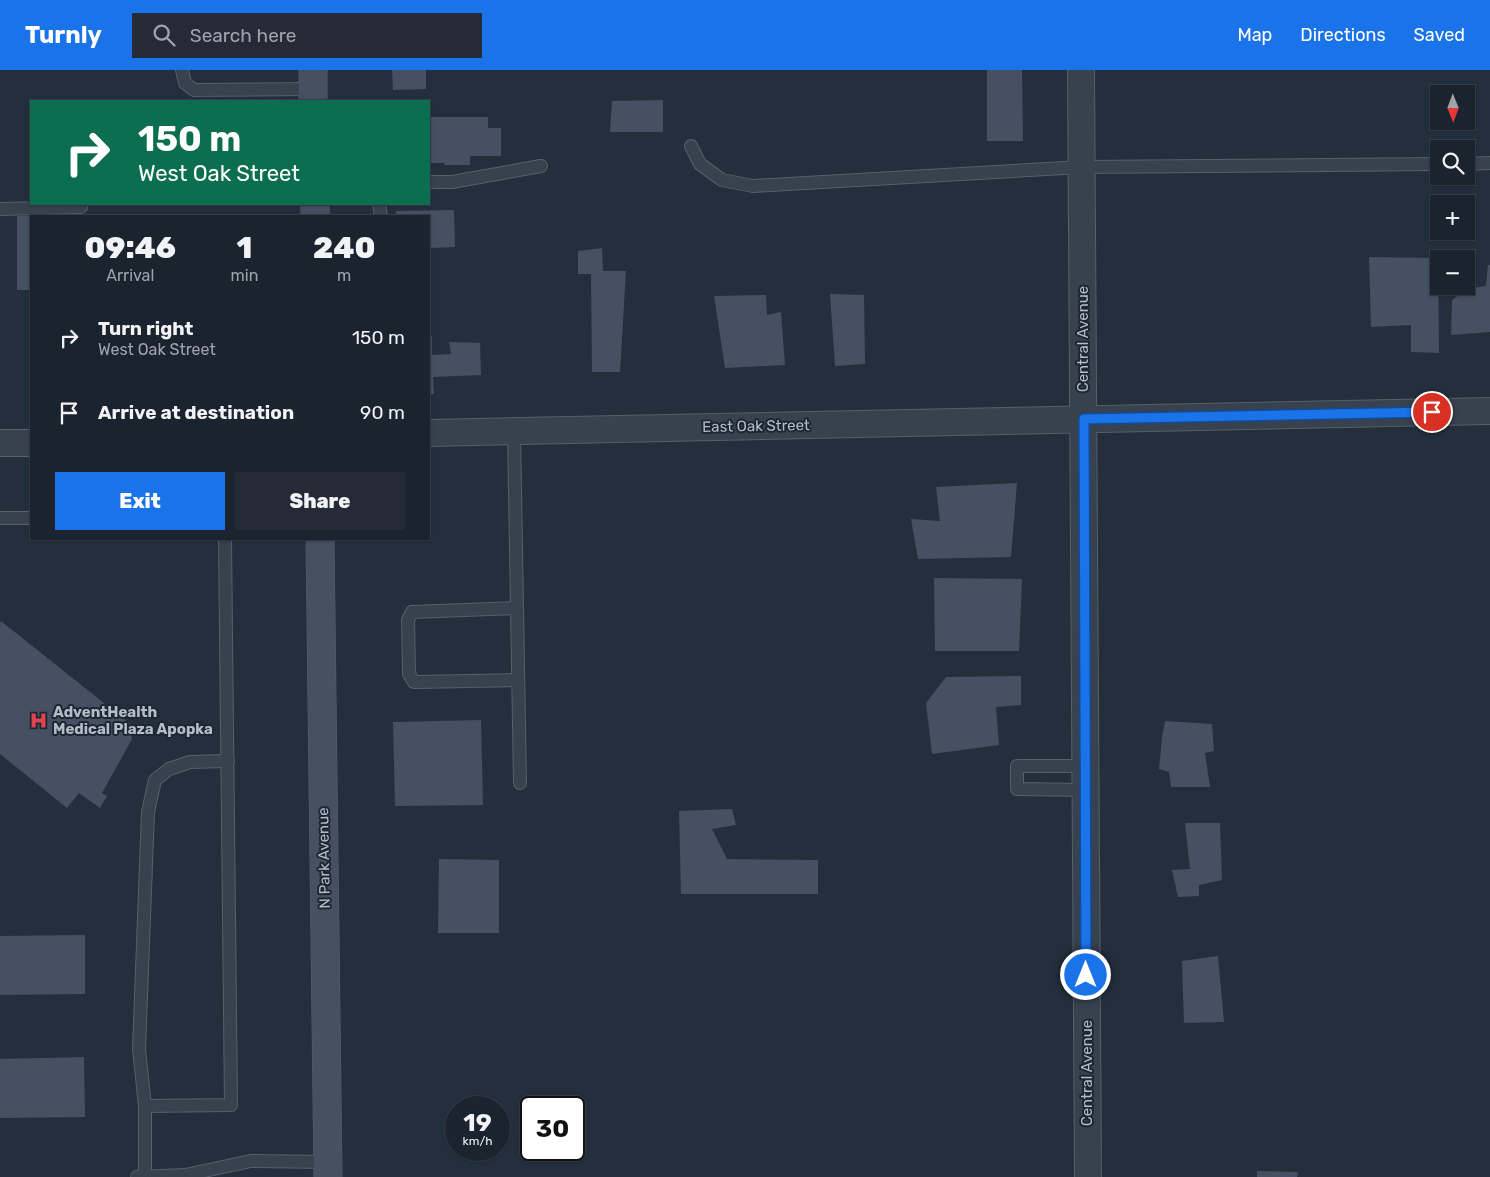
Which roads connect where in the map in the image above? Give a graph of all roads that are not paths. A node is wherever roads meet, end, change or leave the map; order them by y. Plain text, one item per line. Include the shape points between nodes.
1 (182, 70) edge
2 (1081, 70) edge
3 (313, 87) edge
4 (690, 146) dead end
5 (1490, 163) edge
6 (1430, 164) edge
7 (1475, 164) edge
8 (541, 166) dead end
9 (1082, 168) junction
10 (430, 182) edge
11 (81, 207) dead end
12 (0, 209) edge
13 (1490, 411) edge
14 (1084, 419) junction
15 (514, 431) junction
16 (430, 433) edge
17 (30, 442) edge
18 (0, 443) edge
19 (0, 518) edge
20 (30, 518) edge
21 (226, 540) edge
22 (320, 540) edge
23 (517, 608) junction
24 (518, 680) junction
25 (228, 761) junction
26 (1086, 778) junction
27 (520, 783) dead end
28 (145, 1106) junction
29 (328, 1169) edge
30 (137, 1177) edge
31 (145, 1177) edge
32 (1088, 1177) edge

1 - 3 lane via 186,83 194,90
2 - 9 street, Central Avenue
4 - 9 lane via 700,164 722,180 753,186
5 - 7 lane
6 - 9 lane
8 - 10 lane via 452,182
9 - 14 street, Central Avenue
11 - 12 lane
13 - 14 street, East Oak Street
14 - 15 street, East Oak Street
14 - 26 street, Central Avenue
15 - 16 street, East Oak Street
15 - 23 lane
17 - 18 street
19 - 20 lane
21 - 25 lane
22 - 29 main road, N Park Avenue
23 - 24 lane
23 - 24 lane via 412,612 408,620 409,674 414,682
24 - 27 lane
25 - 28 lane via 190,762 169,769 155,780 148,812 139,1049
25 - 28 lane via 231,1105
26 - 26 lane via 1017,789 1016,766
26 - 32 street, Central Avenue
28 - 31 lane
29 - 31 lane via 251,1161 184,1175
30 - 31 lane

